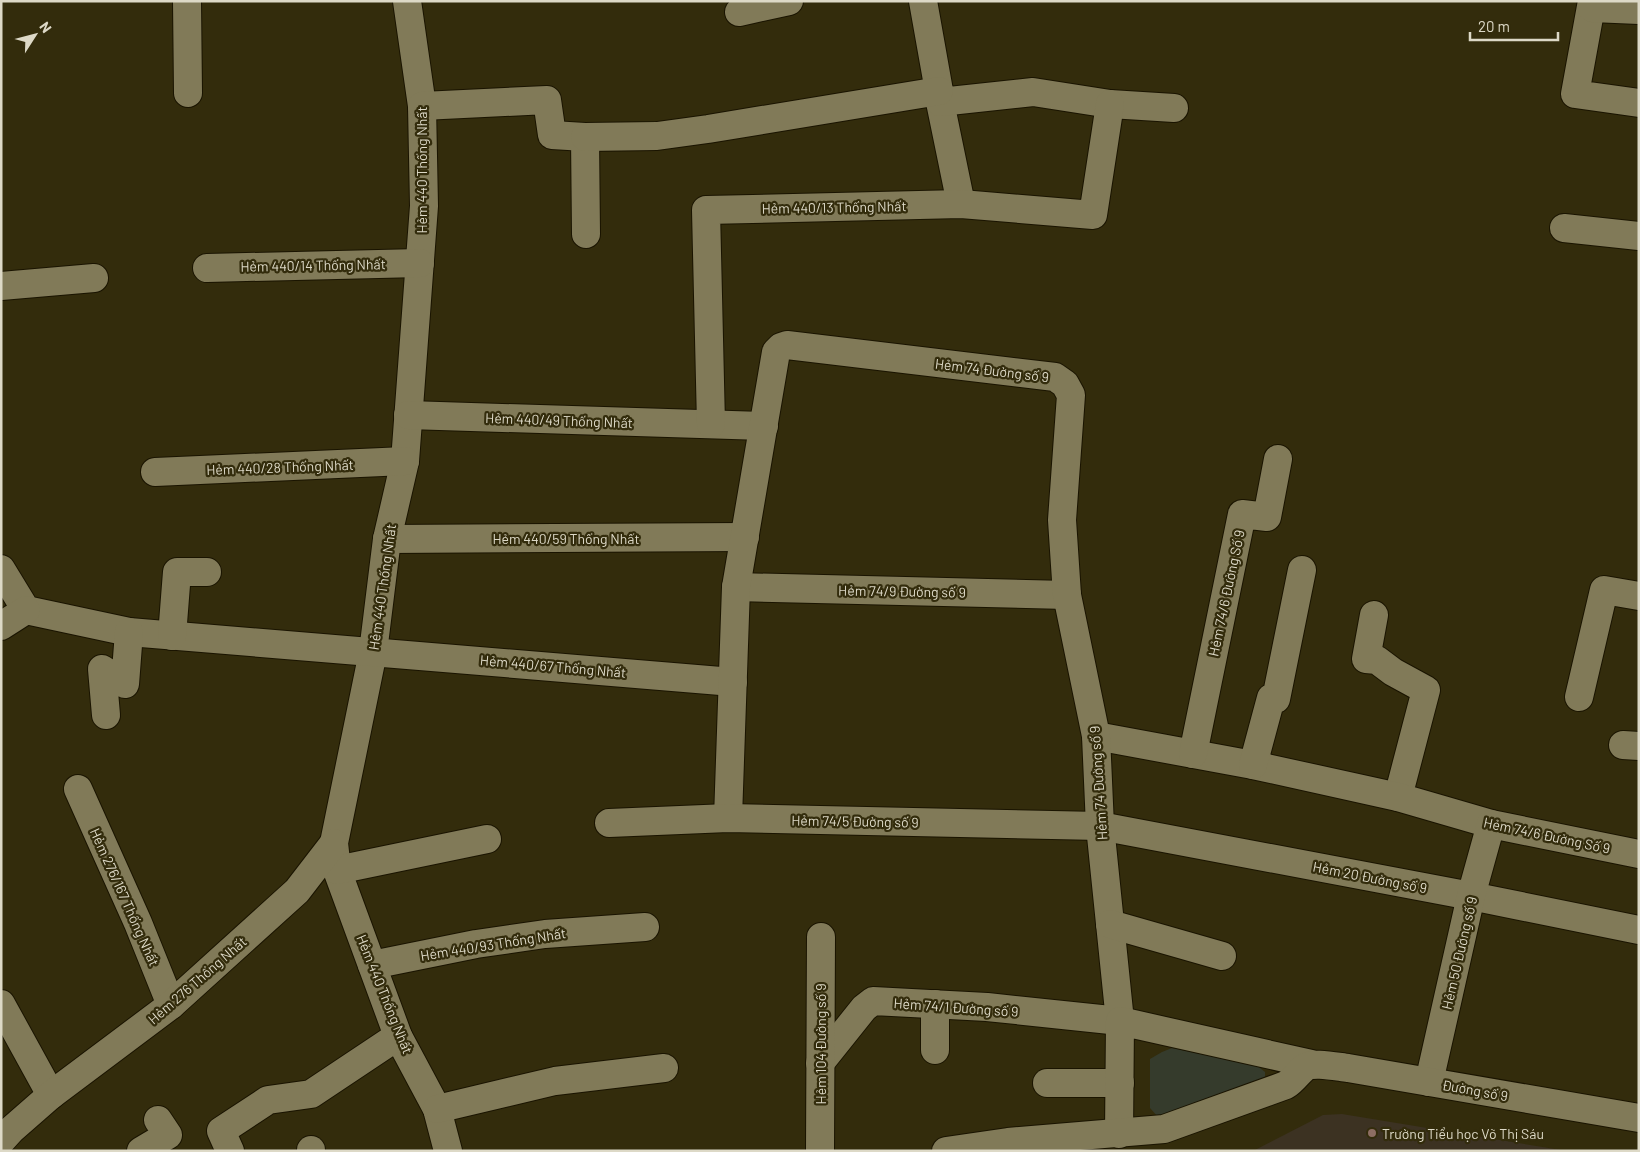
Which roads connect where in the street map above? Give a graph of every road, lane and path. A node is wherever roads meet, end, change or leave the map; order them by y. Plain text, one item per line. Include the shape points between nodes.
1 (187, 1) edge
2 (407, 1) edge
3 (789, 1) edge
4 (923, 1) edge
5 (1592, 4) edge
6 (1639, 10) edge
7 (740, 12) dead end
8 (188, 93) dead end
9 (940, 96) junction
10 (1639, 103) edge
11 (1110, 104) junction
12 (422, 106) junction
13 (1174, 108) dead end
14 (586, 137) junction
15 (962, 204) junction
16 (1564, 228) dead end
17 (586, 234) dead end
18 (1639, 236) edge
19 (420, 262) junction
20 (207, 268) dead end
21 (94, 278) dead end
22 (1, 286) edge
23 (408, 415) junction
24 (711, 424) junction
25 (764, 426) junction
26 (1278, 459) dead end
27 (405, 461) junction
28 (155, 472) dead end
29 (745, 537) junction
30 (387, 539) junction
31 (1, 569) edge
32 (1302, 570) dead end
33 (206, 572) dead end
34 (736, 587) junction
35 (1067, 595) junction
36 (1639, 596) edge
37 (26, 610) junction
38 (1374, 615) dead end
39 (1, 626) edge
40 (129, 632) junction
41 (172, 636) junction
42 (373, 652) junction
43 (733, 682) junction
44 (1579, 697) dead end
45 (106, 716) dead end
46 (1096, 736) junction
47 (1192, 754) junction
48 (1252, 765) junction
49 (78, 789) dead end
50 (1398, 797) junction
51 (728, 818) junction
52 (609, 823) dead end
53 (1491, 824) junction
54 (1100, 826) junction
55 (487, 839) dead end
56 (334, 844) junction
57 (1639, 854) edge
58 (337, 870) junction
59 (1471, 896) junction
60 (1110, 924) junction
61 (645, 927) dead end
62 (1639, 930) edge
63 (821, 937) dead end
64 (1222, 956) dead end
65 (372, 965) junction
66 (1, 1004) edge
67 (935, 1004) junction
68 (171, 1005) junction
69 (1120, 1021) junction
70 (398, 1036) junction
71 (935, 1050) dead end
72 (820, 1063) junction
73 (1311, 1064) junction
74 (664, 1068) dead end
75 (1429, 1082) junction
76 (1047, 1083) dead end
77 (1120, 1083) junction
78 (51, 1095) junction
79 (437, 1110) junction
80 (1639, 1118) edge
81 (158, 1120) dead end
82 (1130, 1139) edge
83 (10, 1141) edge
84 (959, 1150) edge
85 (141, 1151) edge
86 (230, 1151) edge
87 (448, 1151) edge
88 (820, 1151) edge

1 - 8 street
2 - 12 street, Hẻm 440 Thống Nhất
3 - 7 street
4 - 9 street
5 - 6 street
5 - 10 street via 1575,94
9 - 11 street via 1032,92
9 - 14 street via 657,136
9 - 15 street
11 - 13 street
11 - 15 street, Hẻm 440/13 Thống Nhất via 1094,215
12 - 14 street via 547,100 552,135
12 - 19 street, Hẻm 440 Thống Nhất via 424,206
14 - 17 street
15 - 24 street, Hẻm 440/13 Thống Nhất via 706,210
16 - 18 street
19 - 20 street, Hẻm 440/14 Thống Nhất
19 - 23 street, Hẻm 440 Thống Nhất
21 - 22 street
23 - 24 street, Hẻm 440/49 Thống Nhất
23 - 27 street, Hẻm 440 Thống Nhất
24 - 25 street, Hẻm 440/49 Thống Nhất
25 - 29 street, Hẻm 74 Đường số 9
25 - 35 street, Hẻm 74 Đường số 9 via 776,352 787,345 1055,377 1065,384 1071,395 1062,520
26 - 47 street, Hẻm 74/6 Đường Số 9 via 1267,517 1242,514
27 - 28 street, Hẻm 440/28 Thống Nhất
27 - 30 street, Hẻm 440 Thống Nhất
29 - 30 street, Hẻm 440/59 Thống Nhất
29 - 34 street, Hẻm 74 Đường số 9
30 - 42 street, Hẻm 440 Thống Nhất
31 - 37 street
32 - 48 street via 1276,699 1271,698
33 - 41 street via 177,572
34 - 35 street, Hẻm 74/9 Đường số 9
34 - 43 street, Hẻm 74 Đường số 9
35 - 46 street, Hẻm 74 Đường số 9
36 - 44 street via 1604,590
37 - 39 street
37 - 40 street, Hẻm 440/67 Thống Nhất
38 - 50 street via 1366,659 1377,660 1426,690
40 - 41 street, Hẻm 440/67 Thống Nhất
40 - 45 street via 125,684 102,669
41 - 42 street, Hẻm 440/67 Thống Nhất
42 - 43 street, Hẻm 440/67 Thống Nhất
42 - 56 street, Hẻm 440 Thống Nhất
43 - 51 street, Hẻm 74 Đường số 9
46 - 47 street, Hẻm 74/6 Đường Số 9
46 - 54 street, Hẻm 74 Đường số 9
47 - 48 street, Hẻm 74/6 Đường Số 9
48 - 50 street, Hẻm 74/6 Đường Số 9
49 - 68 street, Hẻm 276/167 Thống Nhất
50 - 53 street, Hẻm 74/6 Đường Số 9
51 - 52 street, Hẻm 74/5 Đường số 9
51 - 54 street, Hẻm 74/5 Đường số 9
53 - 57 street, Hẻm 74/6 Đường Số 9
53 - 59 street, Hẻm 50 Đường số 9
54 - 59 street, Hẻm 20 Đường số 9
54 - 60 street, Hẻm 74 Đường số 9
55 - 58 street
56 - 58 street, Hẻm 440 Thống Nhất
56 - 68 street, Hẻm 276 Thống Nhất via 297,891
58 - 65 street, Hẻm 440 Thống Nhất
59 - 62 street, Hẻm 20 Đường số 9
59 - 75 street, Hẻm 50 Đường số 9
60 - 64 street
60 - 69 street, Hẻm 74 Đường số 9
61 - 65 street, Hẻm 440/93 Thống Nhất via 544,934
63 - 72 street, Hẻm 104 Đường số 9
65 - 70 street, Hẻm 440 Thống Nhất
66 - 78 street
67 - 69 street, Hẻm 74/1 Đường số 9
67 - 71 street
67 - 72 street, Hẻm 74/1 Đường số 9 via 868,1003
68 - 78 street, Hẻm 276 Thống Nhất
69 - 73 street, Đường số 9
69 - 77 street
70 - 79 street, Hẻm 440 Thống Nhất
70 - 86 street via 311,1094 268,1100 221,1131
72 - 88 street, Hẻm 104 Đường số 9
73 - 75 street, Đường số 9
73 - 82 street via 1286,1085 1164,1130
74 - 79 street via 555,1081
75 - 80 street, Đường số 9
76 - 77 street
77 - 82 street
78 - 83 street, Hẻm 276 Thống Nhất
79 - 87 street, Hẻm 440 Thống Nhất
81 - 85 street via 168,1135
82 - 84 street via 1008,1142

